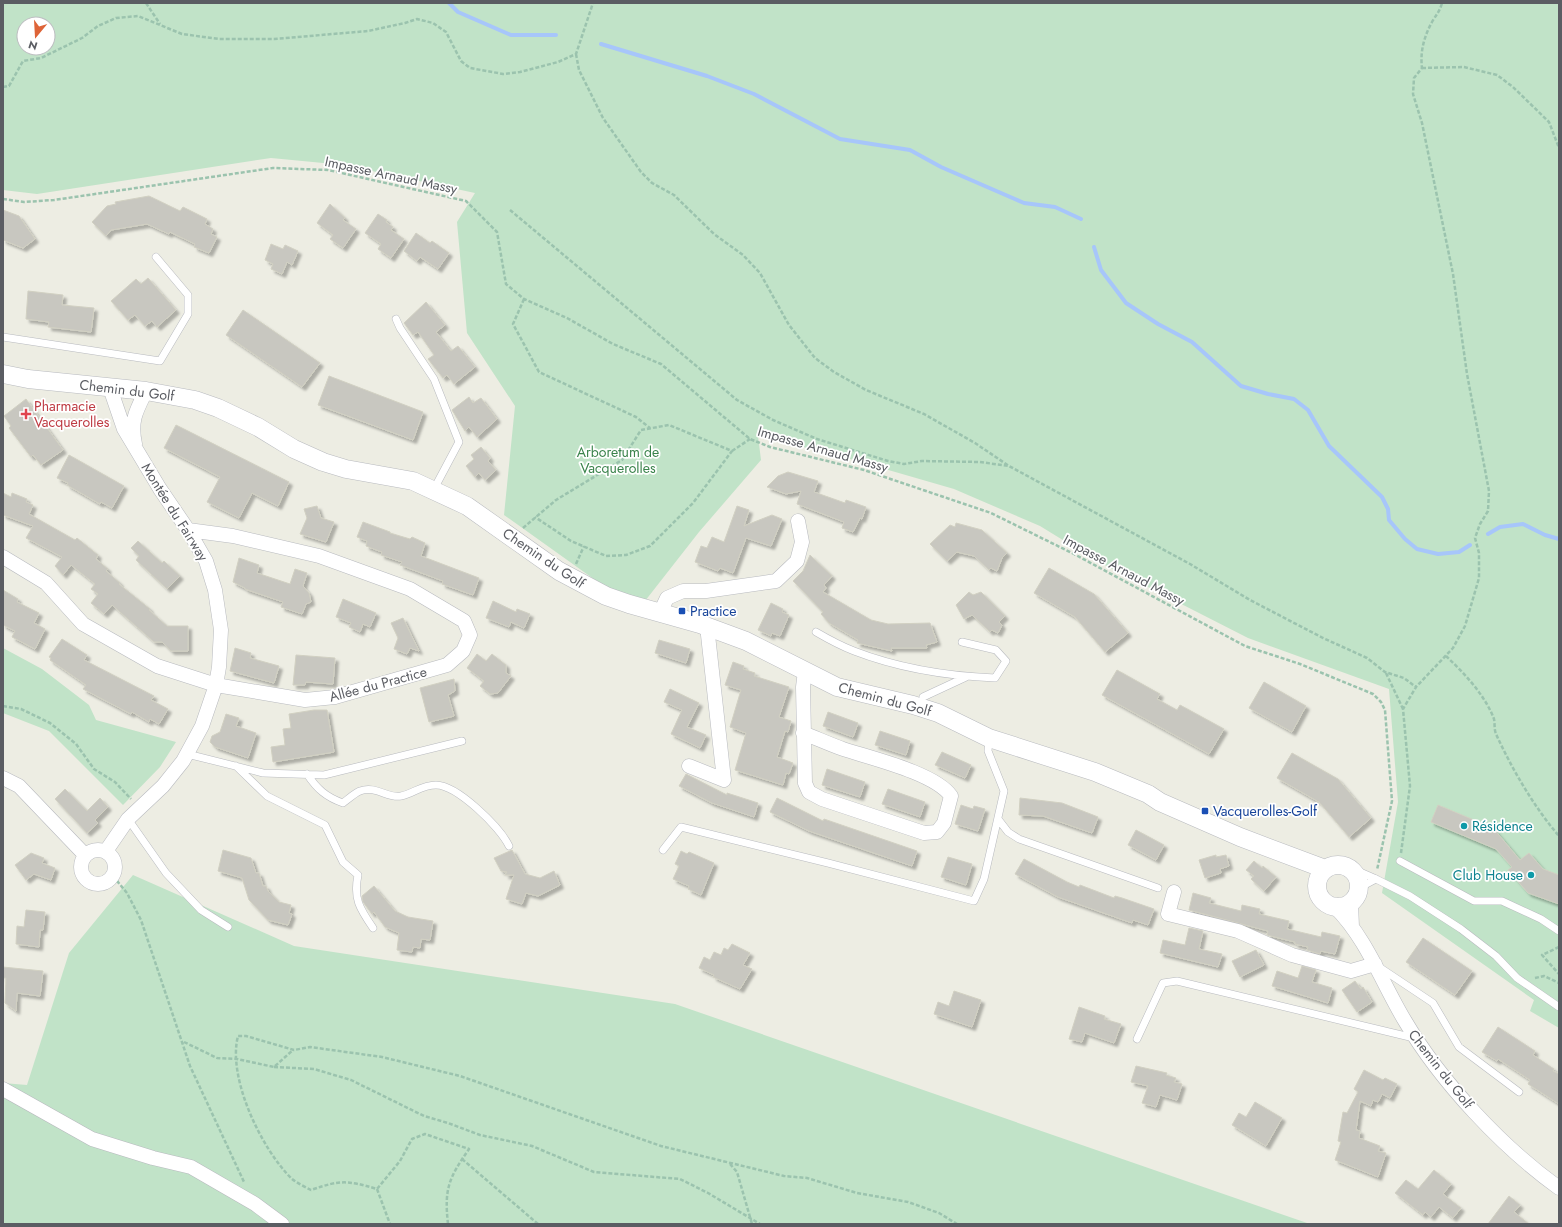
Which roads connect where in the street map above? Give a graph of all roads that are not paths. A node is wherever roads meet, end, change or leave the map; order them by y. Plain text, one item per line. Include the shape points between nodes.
1 (156, 258) dead end
2 (396, 319) dead end
3 (3, 337) edge
4 (3, 374) edge
5 (110, 388) junction
6 (146, 391) junction
7 (117, 411) junction
8 (135, 412) junction
9 (136, 448) junction
10 (434, 489) junction
11 (798, 521) dead end
12 (188, 530) junction
13 (3, 557) edge
14 (660, 613) junction
15 (707, 626) junction
16 (816, 632) dead end
17 (962, 642) dead end
18 (805, 671) junction
19 (966, 677) junction
20 (216, 685) junction
21 (923, 697) dead end
22 (803, 733) junction
23 (989, 738) junction
24 (462, 741) dead end
25 (187, 754) junction
26 (236, 766) junction
27 (689, 766) dead end
28 (307, 774) junction
29 (3, 778) edge
30 (128, 819) junction
31 (998, 819) junction
32 (509, 846) dead end
33 (663, 850) dead end
34 (106, 851) junction
35 (85, 855) junction
36 (1303, 860) junction
37 (1400, 861) road end
38 (1325, 869) junction
39 (1376, 879) junction
40 (1316, 887) junction
41 (1158, 888) dead end
42 (1174, 892) dead end
43 (1350, 893) junction
44 (228, 926) dead end
45 (373, 928) dead end
46 (1559, 931) edge
47 (1375, 964) junction
48 (1559, 1007) edge
49 (1416, 1038) junction
50 (1137, 1039) dead end
51 (3, 1089) edge
52 (1519, 1092) dead end
53 (1559, 1188) edge
54 (282, 1224) edge

1 - 3 lane via 188,295 188,314 160,361
2 - 10 lane via 434,379 459,442
4 - 5 street, Chemin du Golf
5 - 6 street, Chemin du Golf
5 - 7 street, Montée du Fairway
6 - 8 street, Montée du Fairway
6 - 10 street, Chemin du Golf via 195,400 218,408 323,462 346,469 413,481
7 - 8 street
7 - 9 street, Montée du Fairway
8 - 9 street, Montée du Fairway via 132,430
9 - 12 street, Montée du Fairway via 160,490
10 - 14 street, Chemin du Golf via 467,506 559,571 594,591
11 - 14 street via 802,542 797,561 776,581 706,591 683,591 667,598
12 - 20 street, Montée du Fairway via 206,561 215,590 221,630
12 - 20 street, Allée du Practice via 232,536 319,556 410,589 464,621 470,635 463,651 447,665 335,697 305,700
13 - 20 street, Allée du Practice via 46,583 83,624 157,666
14 - 15 street, Chemin du Golf
15 - 18 street, Chemin du Golf via 746,641
15 - 27 street via 724,780
16 - 19 lane via 854,651 900,665
17 - 19 lane via 996,650 1006,661 995,678
18 - 22 street
18 - 23 street, Chemin du Golf via 837,687 938,713
19 - 21 lane
20 - 25 street, Montée du Fairway via 202,726
22 - 22 street via 805,783 809,792 822,799 924,833 937,832 944,823 950,796 947,791 925,776
23 - 31 lane via 988,751 1004,791
23 - 36 street, Chemin du Golf via 1121,782 1240,837
24 - 28 lane via 324,775
25 - 26 lane
25 - 30 street, Montée du Fairway via 163,786
26 - 28 lane via 263,773
26 - 45 lane via 267,796 325,825 343,862 358,875 355,890 361,911
28 - 32 lane via 317,790 343,803 358,791 372,789 401,796 424,786 438,785 458,792 504,835
29 - 35 street via 19,786
30 - 34 street, Montée du Fairway
30 - 44 lane via 176,884 201,910
31 - 33 lane via 984,879 974,901 681,827
31 - 41 lane via 1008,832 1019,839
34 - 35 street via 95,850
34 - 35 street via 114,859 115,871 104,883 98,884 83,876 80,865
36 - 38 street, Chemin du Golf
36 - 40 street
37 - 46 lane via 1474,901 1502,901 1541,919
38 - 40 street via 1317,880
38 - 43 street via 1338,864 1345,866
39 - 43 lane
39 - 43 lane via 1360,872
39 - 48 lane via 1410,896 1461,929 1496,956 1521,981
40 - 43 street via 1318,894 1328,905
42 - 47 street via 1168,914 1238,931 1292,955 1351,971
43 - 47 street, Chemin du Golf via 1352,927
47 - 49 street, Chemin du Golf
47 - 52 lane via 1433,1003 1459,1047
49 - 50 lane via 1177,980 1163,983
49 - 53 street, Chemin du Golf via 1478,1116 1517,1154
51 - 54 street via 92,1139 191,1167 255,1204

